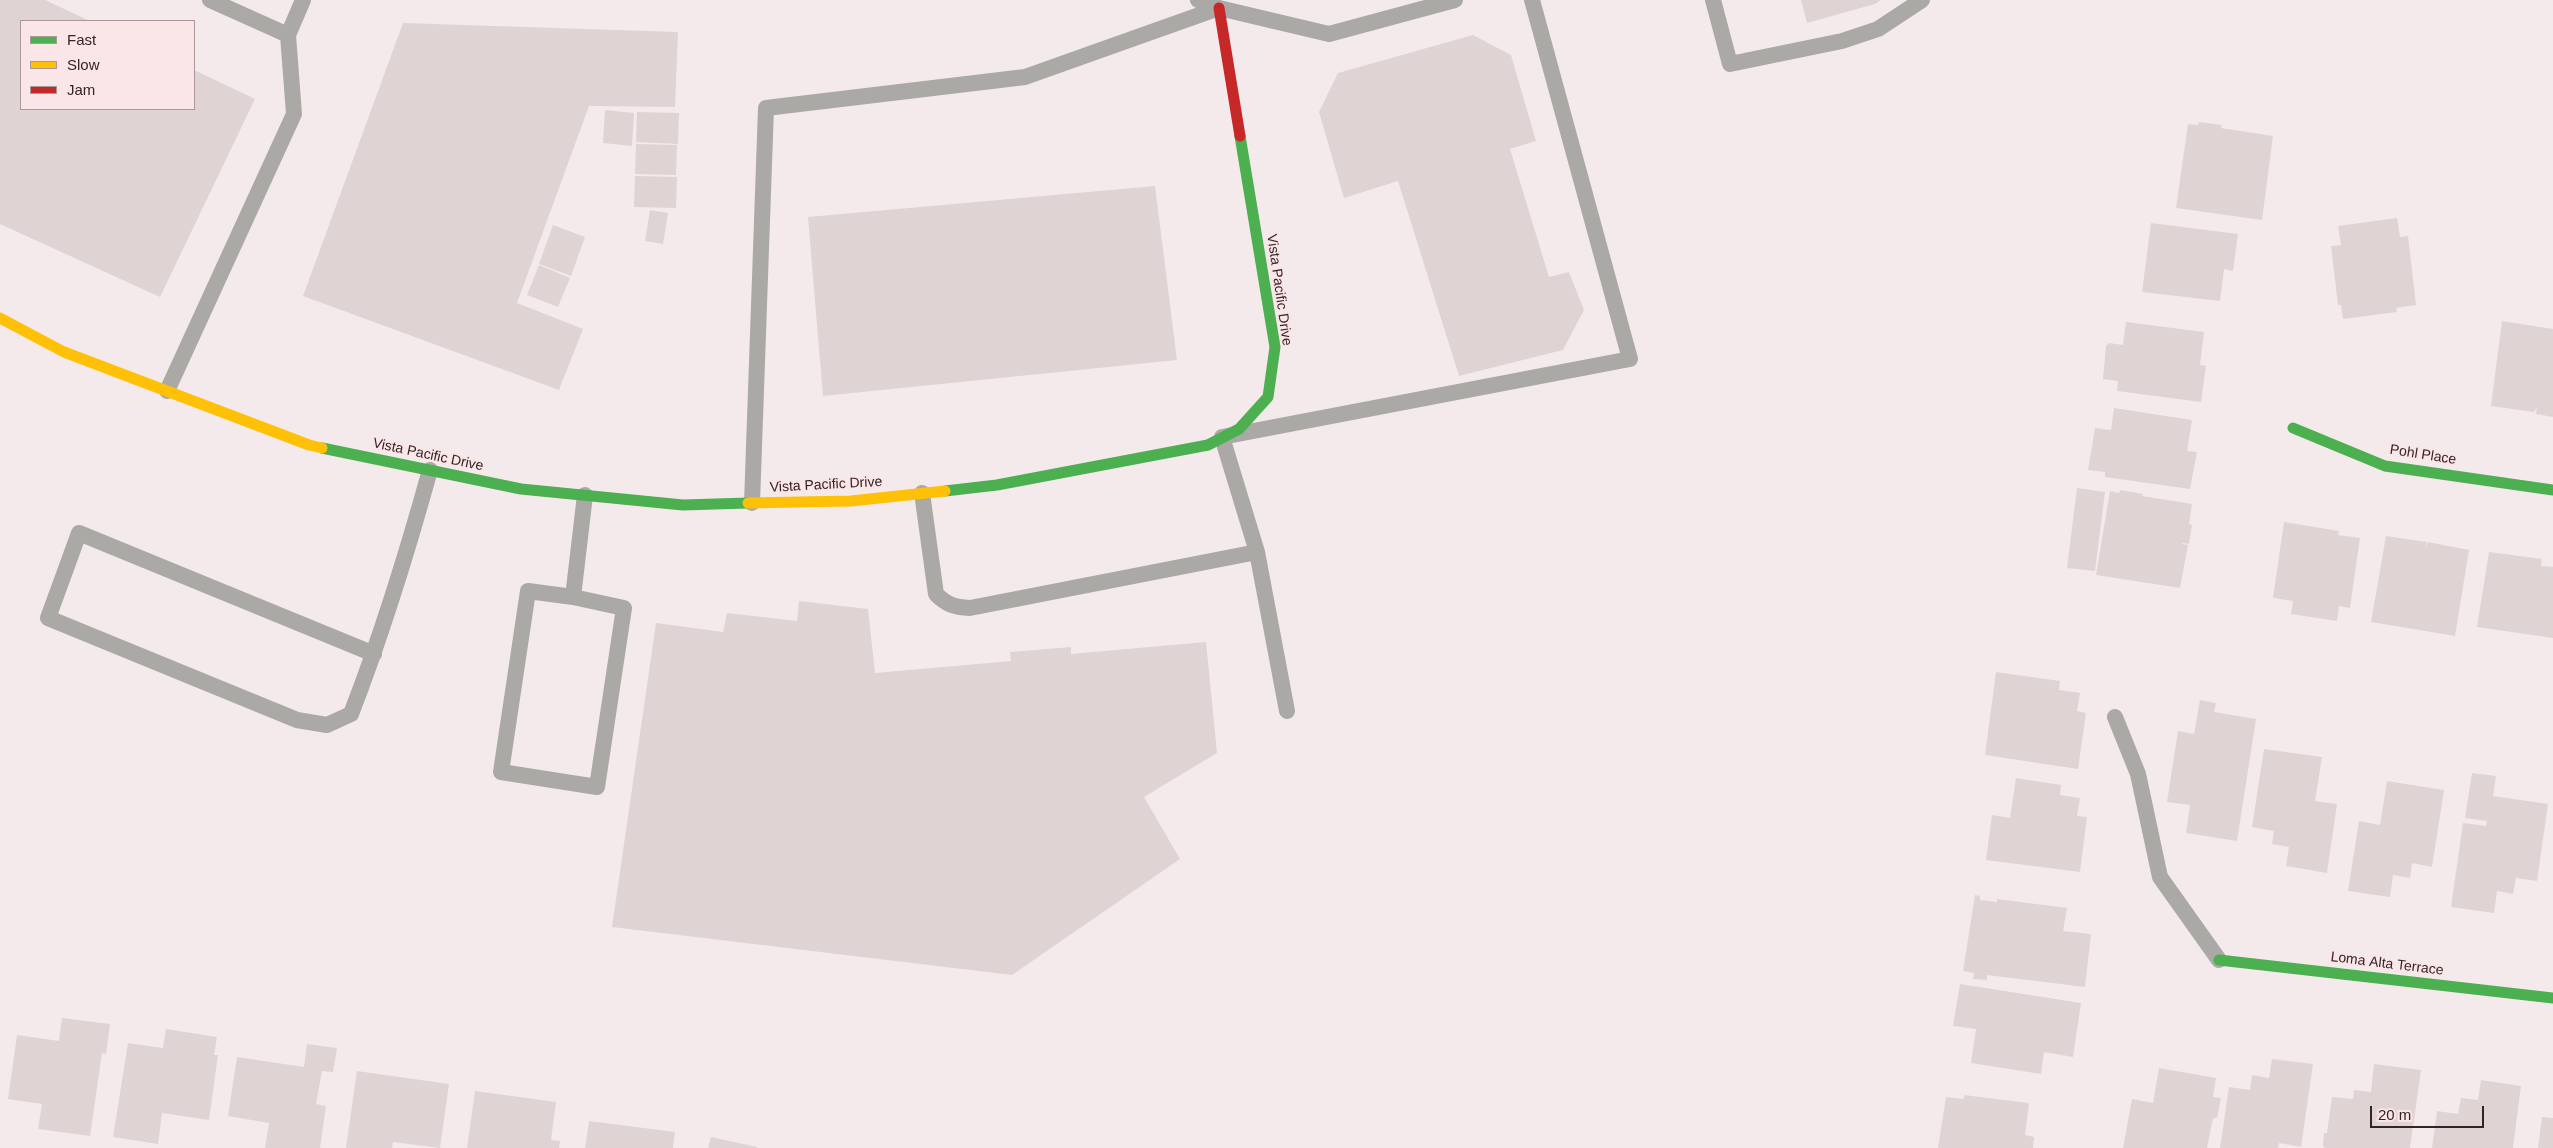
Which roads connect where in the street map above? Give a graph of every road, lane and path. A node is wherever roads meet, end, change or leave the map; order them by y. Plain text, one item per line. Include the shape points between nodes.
1 (210, 0) edge
2 (303, 0) edge
3 (1198, 0) edge
4 (1454, 0) edge
5 (1532, 0) edge
6 (1713, 0) edge
7 (1922, 0) edge
8 (1220, 4) edge
9 (288, 35) junction
10 (0, 318) edge
11 (167, 391) junction
12 (2293, 428) dead end
13 (1222, 437) junction
14 (430, 470) junction
15 (2553, 490) edge
16 (922, 493) junction
17 (585, 495) junction
18 (752, 503) junction
19 (1257, 552) junction
20 (573, 597) junction
21 (374, 654) junction
22 (1286, 711) dead end
23 (2115, 717) dead end
24 (2219, 960) joint
25 (2553, 998) edge

1 - 9 lane
2 - 9 lane
3 - 8 lane
4 - 8 lane via 1329,34
5 - 13 lane via 1630,359
6 - 7 lane via 1730,64 1842,41 1878,29
8 - 13 street, Vista Pacific Drive via 1275,347 1268,397 1239,429
8 - 18 lane via 1026,77 766,108
9 - 11 lane via 294,114
10 - 11 street, Vista Pacific Drive via 64,352
11 - 14 street, Vista Pacific Drive via 309,445
12 - 15 street, Pohl Place via 2385,466
13 - 16 street, Vista Pacific Drive via 1208,445 1007,484
13 - 19 lane
14 - 17 street, Vista Pacific Drive via 521,490
14 - 21 lane via 398,585
16 - 18 street, Vista Pacific Drive via 851,501
16 - 19 lane via 936,594 945,604 954,607 970,608
17 - 18 street, Vista Pacific Drive via 682,504
17 - 20 lane
19 - 22 lane
20 - 20 lane via 528,591 501,772 597,788 624,608
21 - 21 lane via 79,533 48,618 297,720 327,725 351,714
23 - 24 lane via 2138,774 2160,877
24 - 25 street, Loma Alta Terrace

